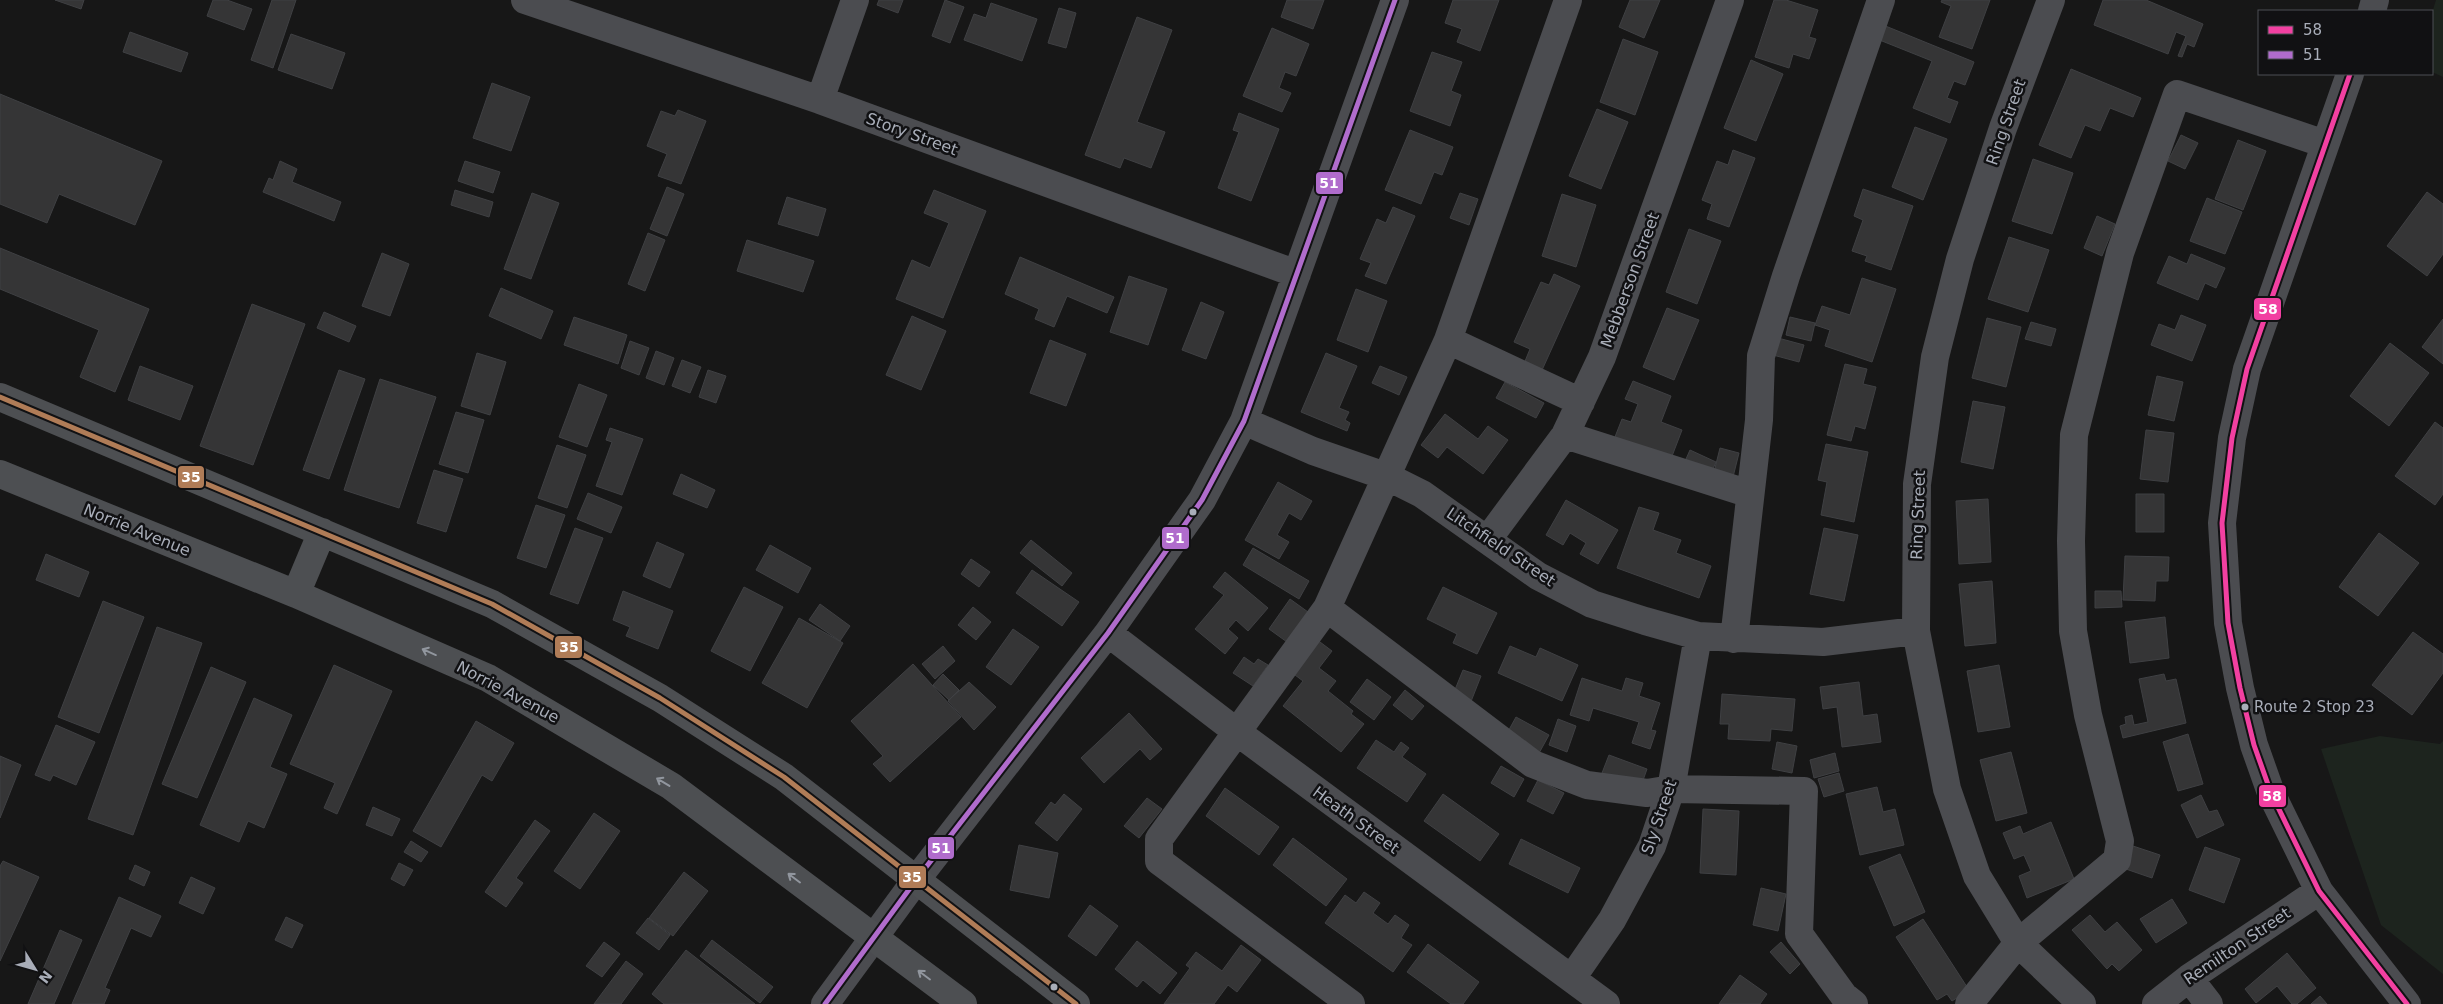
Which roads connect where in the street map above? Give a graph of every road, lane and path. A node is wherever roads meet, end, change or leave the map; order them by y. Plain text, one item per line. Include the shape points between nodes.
1 (525, 0) edge
2 (854, 0) edge
3 (1395, 0) edge
4 (1568, 0) edge
5 (1730, 0) edge
6 (1881, 0) edge
7 (2051, 0) edge
8 (2350, 75) edge
9 (820, 100) junction
10 (2326, 144) junction
11 (1297, 274) junction
12 (1448, 340) junction
13 (0, 397) edge
14 (1581, 402) junction
15 (1244, 421) junction
16 (1565, 435) junction
17 (0, 474) edge
18 (1388, 477) junction
19 (1750, 494) junction
20 (322, 532) junction
21 (1488, 539) junction
22 (296, 594) junction
23 (1327, 608) junction
24 (1916, 630) junction
25 (1108, 633) junction
26 (1698, 636) junction
27 (1734, 639) junction
28 (1237, 732) junction
29 (1671, 789) junction
30 (916, 880) junction
31 (2319, 891) junction
32 (874, 938) junction
33 (2018, 944) junction
34 (1572, 978) junction
35 (2189, 978) junction
36 (825, 1004) edge
37 (963, 1004) edge
38 (1076, 1004) edge
39 (1350, 1004) edge
40 (1606, 1004) edge
41 (1854, 1004) edge
42 (1969, 1004) edge
43 (2082, 1004) edge
44 (2156, 1004) edge
45 (2209, 1004) edge
46 (2407, 1004) edge

1 - 9 street, Story Street
2 - 9 street
3 - 11 street
4 - 12 street
5 - 14 street, Mebberson Street via 1602,358
6 - 19 street via 1761,356 1759,420
7 - 24 street, Ring Street via 2003,128 1960,259 1934,357 1917,484
8 - 10 street
9 - 11 street, Story Street
10 - 31 street via 2247,369 2232,438 2222,523 2228,623 2254,745 2271,793
10 - 33 street via 2177,94 2120,253 2074,435 2073,632 2088,715 2120,841 2117,860
11 - 15 street
12 - 14 street
12 - 18 street
13 - 20 main road
14 - 16 street, Mebberson Street
15 - 18 street, Litchfield Street via 1313,451
15 - 25 street via 1202,500
16 - 19 street
16 - 21 street, Mebberson Street
17 - 22 main road, Norrie Avenue
18 - 21 street, Litchfield Street via 1422,494
18 - 23 street
19 - 27 street
20 - 22 main road
20 - 30 main road via 492,604 660,698 784,777
21 - 26 street, Litchfield Street via 1538,576 1592,604
32 -> 22 main road, Norrie Avenue via 671,786 488,678
23 - 28 street
23 - 29 street via 1533,764 1587,784 1647,793
24 - 27 street, Litchfield Street via 1823,642
24 - 33 street, Ring Street via 1947,788 1977,876
25 - 28 street, Heath Street
25 - 30 street
26 - 27 street, Litchfield Street
26 - 29 street, Sly Street
28 - 34 street, Heath Street
28 - 39 street via 1159,840 1159,861
29 - 34 street, Sly Street via 1652,846 1612,920
29 - 41 street via 1804,791 1799,934 1844,996
30 - 32 street
30 - 38 main road
31 - 35 street, Remilton Street
31 - 46 street
32 - 36 street
37 -> 32 main road, Norrie Avenue
33 - 42 street
33 - 43 street, Ring Street
34 - 40 street, Heath Street
35 - 44 street, Remilton Street
35 - 45 street

